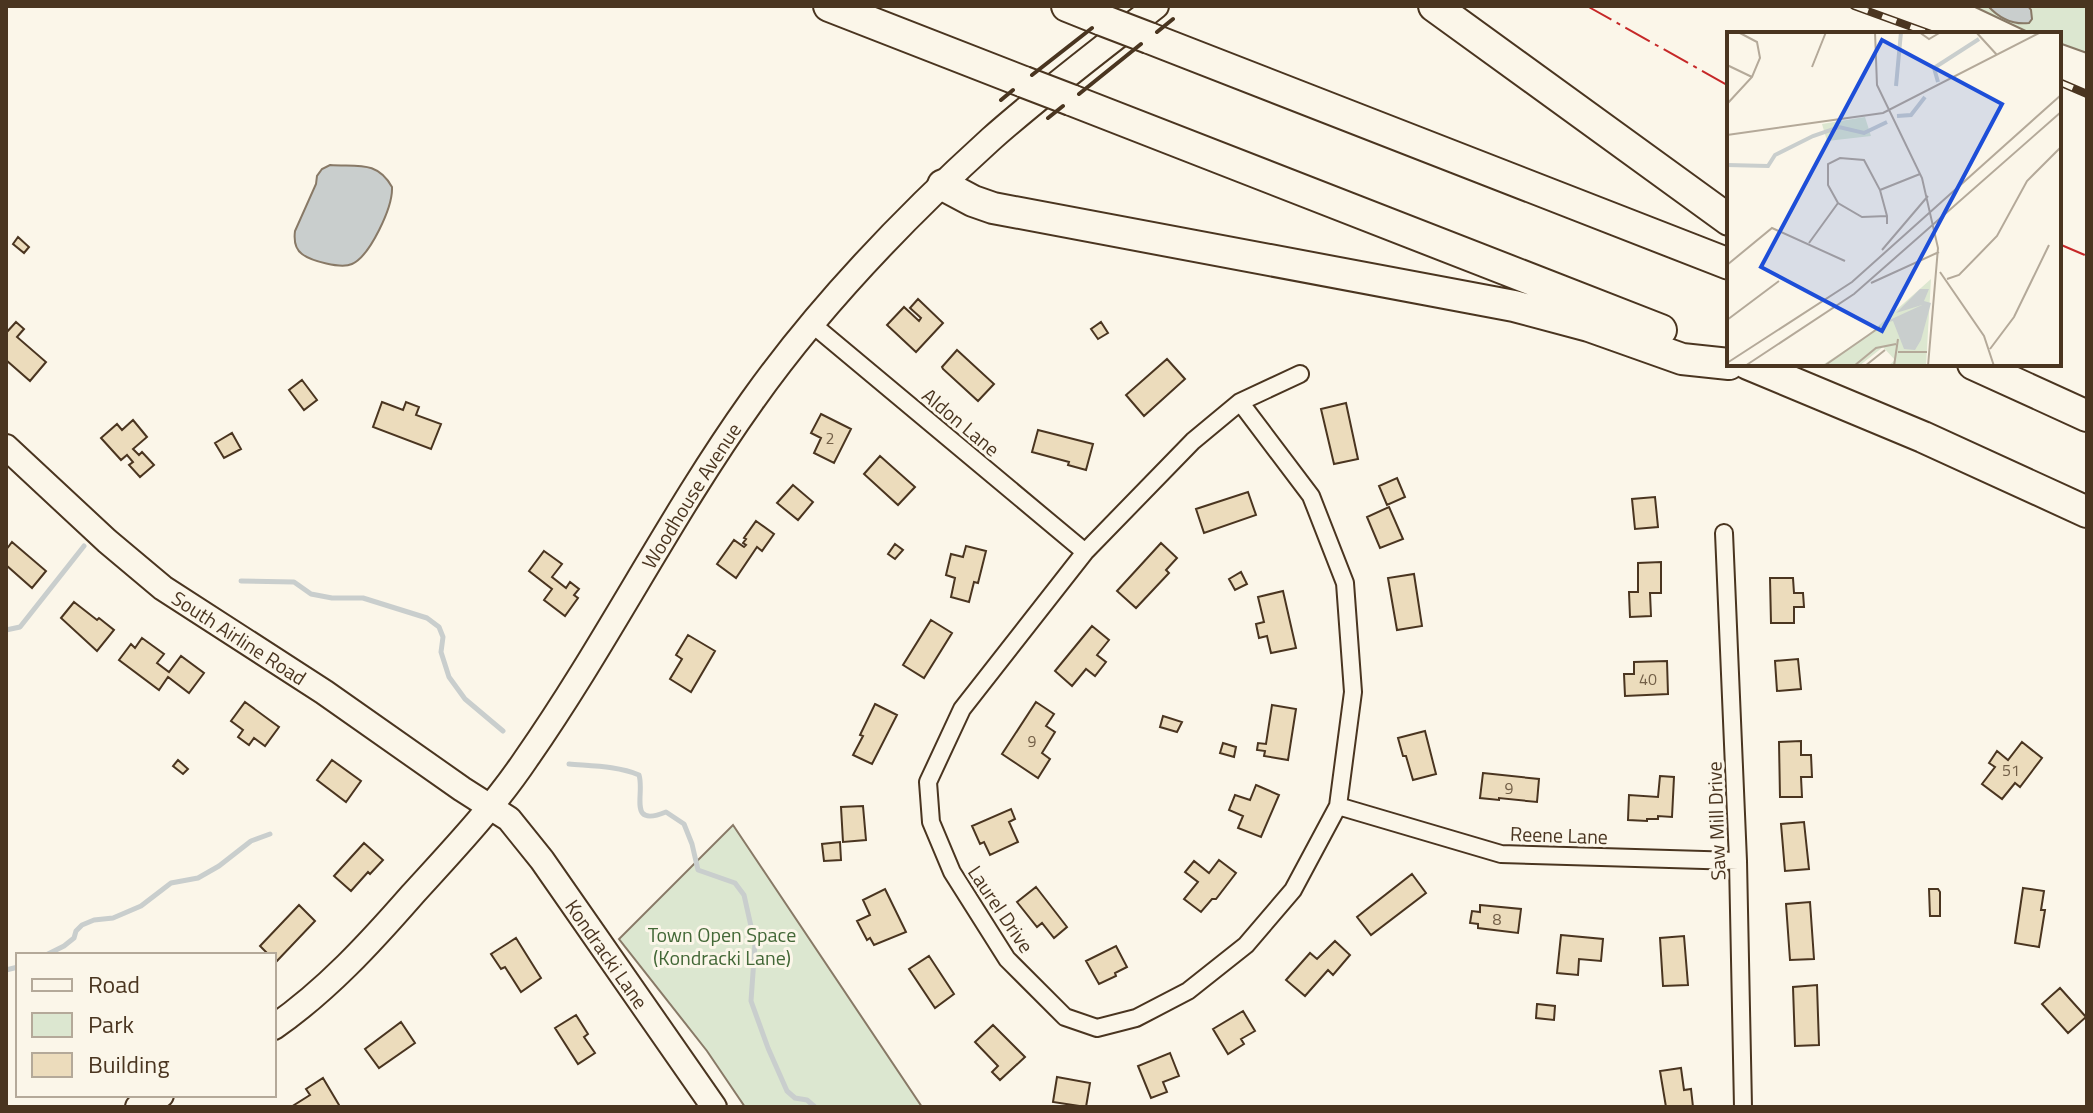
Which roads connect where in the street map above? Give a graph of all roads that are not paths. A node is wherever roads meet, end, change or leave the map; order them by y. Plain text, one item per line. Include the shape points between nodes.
1 (829, 6) edge
2 (1067, 6) edge
3 (1156, 6) edge
4 (1434, 6) edge
5 (943, 185) junction
6 (1727, 219) edge
7 (1727, 263) edge
8 (812, 324) junction
9 (1727, 355) edge
10 (1727, 364) edge
11 (1753, 366) edge
12 (1977, 366) edge
13 (1300, 374) dead end
14 (1240, 402) junction
15 (2087, 416) edge
16 (6, 447) edge
17 (2087, 512) edge
18 (1724, 533) dead end
19 (1085, 552) junction
20 (491, 806) junction
21 (1338, 806) junction
22 (1738, 861) junction
23 (276, 1025) edge
24 (157, 1097) edge
25 (138, 1107) edge
26 (714, 1107) edge
27 (1743, 1107) edge

1 - 9 highway, bridge
2 - 7 highway, bridge
3 - 5 main road, Woodhouse Avenue via 1027,108
4 - 6 highway
5 - 8 main road, Woodhouse Avenue
5 - 10 highway via 993,208 1514,306 1682,359
8 - 19 street, Aldon Lane
8 - 20 main road, Woodhouse Avenue via 726,439 558,711
11 - 17 highway
12 - 15 highway
13 - 14 street, Laurel Drive
14 - 19 street, Laurel Drive via 1193,441
14 - 21 street, Laurel Drive via 1311,496 1345,583 1353,692
16 - 20 main road, South Airline Road via 163,588
18 - 22 street, Saw Mill Drive
19 - 21 street, Laurel Drive via 962,709 928,782 931,822 952,872 1007,959 1065,1017 1097,1028 1136,1018 1188,991 1246,945 1293,890
20 - 23 main road, Woodhouse Avenue via 358,954
20 - 26 main road, Kondracki Lane via 525,837
21 - 22 street, Reene Lane via 1501,854
22 - 27 street, Saw Mill Drive
24 - 25 main road

